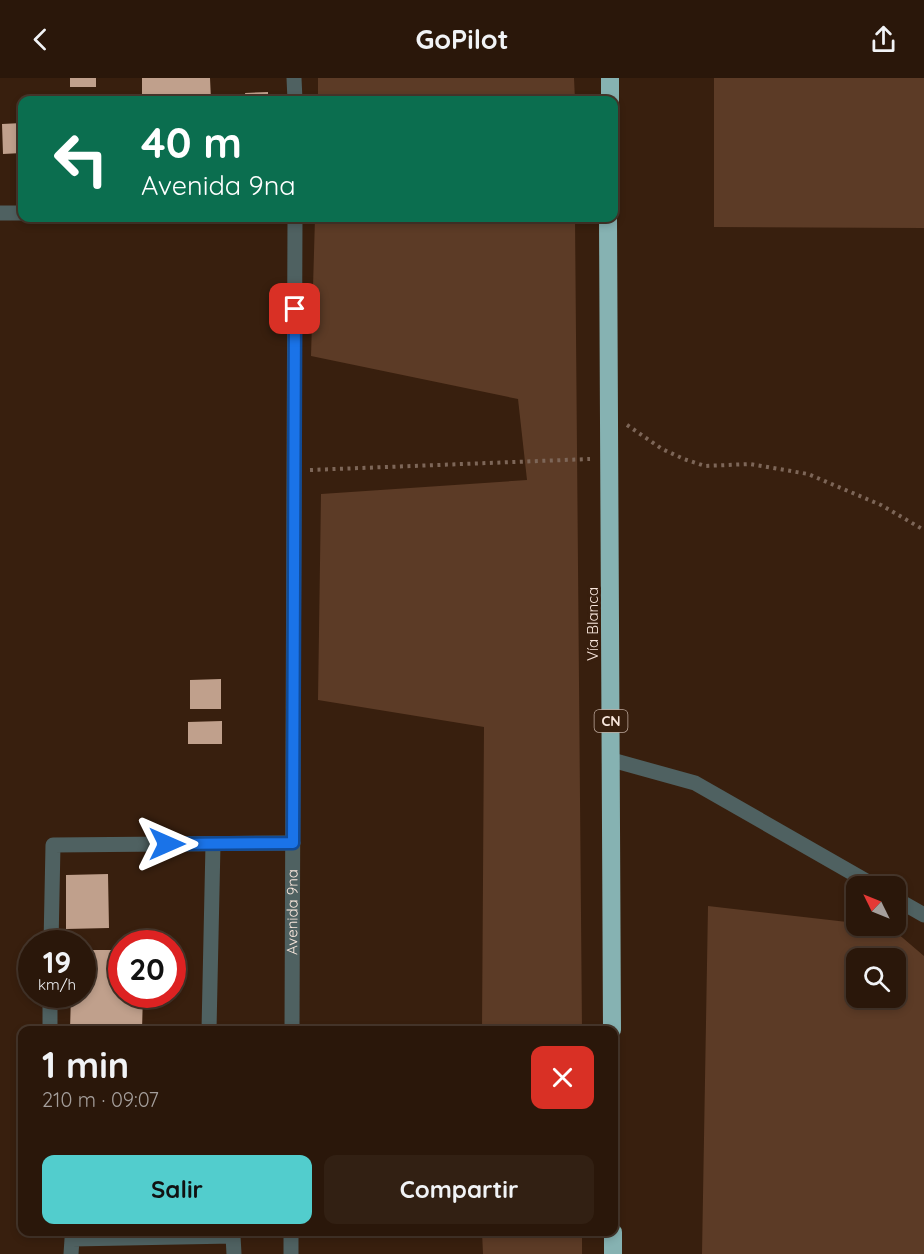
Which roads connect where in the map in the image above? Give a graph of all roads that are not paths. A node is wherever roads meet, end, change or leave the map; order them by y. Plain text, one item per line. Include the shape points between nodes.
1 (294, 78) edge
2 (610, 78) edge
3 (295, 96) edge
4 (610, 96) edge
5 (0, 213) edge
6 (18, 213) edge
7 (295, 222) edge
8 (608, 222) edge
9 (612, 760) junction
10 (293, 843) junction
11 (213, 844) junction
12 (857, 876) edge
13 (906, 905) edge
14 (924, 915) edge
15 (51, 930) edge
16 (50, 1008) edge
17 (50, 1026) edge
18 (209, 1026) edge
19 (292, 1026) edge
20 (612, 1026) edge
21 (291, 1236) edge
22 (613, 1236) edge
23 (128, 1238) junction
24 (71, 1254) edge
25 (128, 1254) edge
26 (234, 1254) edge
27 (291, 1254) edge
28 (613, 1254) edge

1 - 3 street
2 - 4 highway
5 - 6 street
7 - 10 street, Avenida 9na
8 - 9 highway, Vía Blanca / CN
9 - 12 street via 695,783
9 - 20 highway, Vía Blanca / CN
10 - 11 street
10 - 19 street, Avenida 9na
11 - 15 street via 53,844
11 - 18 street
13 - 14 street
16 - 17 street
21 - 27 street
22 - 28 highway
23 - 24 street via 72,1239
23 - 25 street
23 - 26 street via 233,1236

